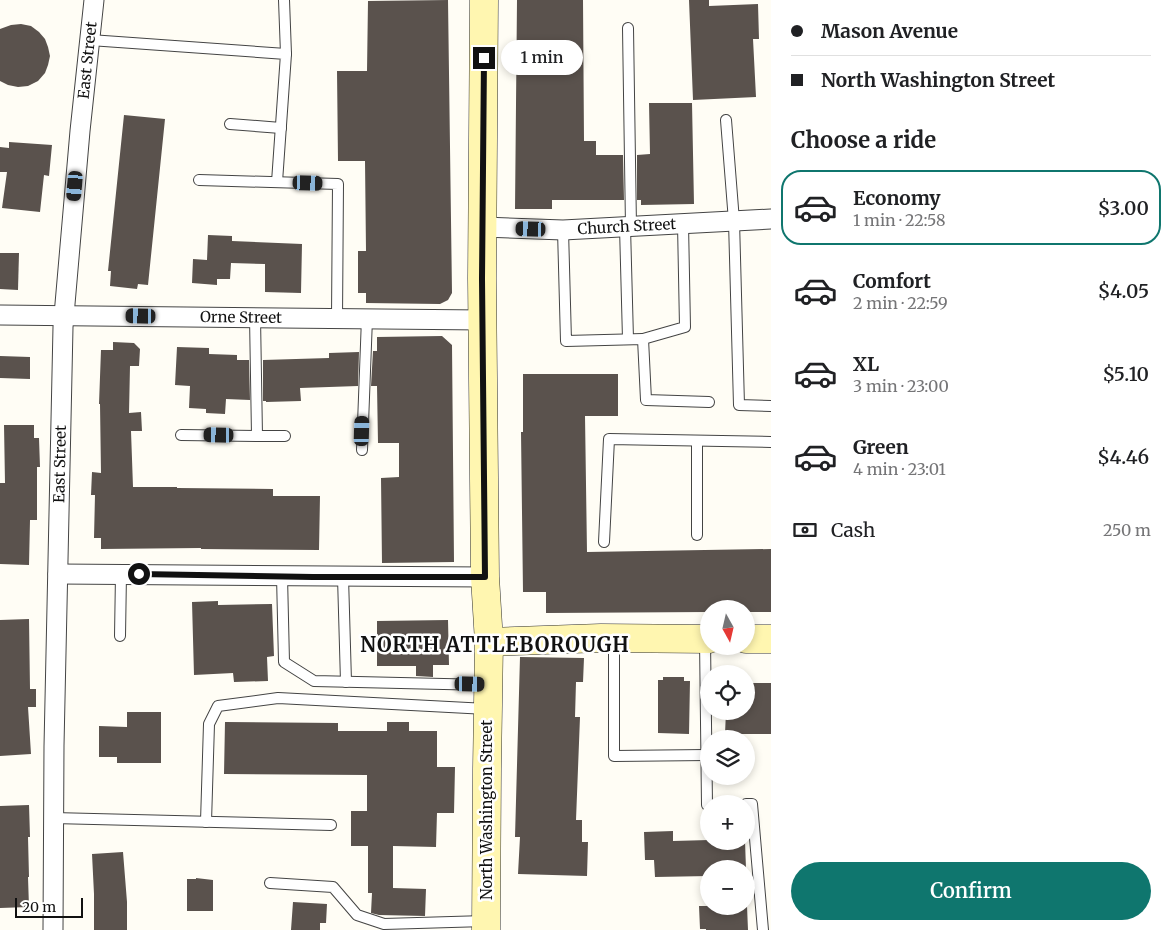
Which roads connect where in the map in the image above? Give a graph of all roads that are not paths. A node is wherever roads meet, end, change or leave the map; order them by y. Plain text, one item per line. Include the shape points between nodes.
1 (94, 0) edge
2 (284, 0) edge
3 (484, 0) edge
4 (628, 28) dead end
5 (90, 40) junction
6 (286, 54) junction
7 (726, 120) dead end
8 (230, 124) dead end
9 (281, 128) junction
10 (199, 180) dead end
11 (277, 182) junction
12 (771, 219) edge
13 (734, 221) junction
14 (683, 224) junction
15 (483, 227) junction
16 (628, 227) junction
17 (563, 230) junction
18 (0, 315) edge
19 (64, 316) junction
20 (255, 318) junction
21 (337, 318) junction
22 (367, 318) junction
23 (482, 320) junction
24 (628, 339) junction
25 (643, 339) junction
26 (709, 402) dead end
27 (771, 406) edge
28 (181, 434) dead end
29 (257, 436) junction
30 (285, 436) dead end
31 (698, 441) junction
32 (771, 442) edge
33 (362, 450) dead end
34 (697, 535) dead end
35 (604, 542) dead end
36 (58, 574) junction
37 (121, 574) junction
38 (282, 576) junction
39 (343, 577) junction
40 (485, 577) junction
41 (120, 636) dead end
42 (614, 638) junction
43 (700, 639) edge
44 (755, 639) edge
45 (771, 639) edge
46 (489, 642) junction
47 (707, 655) edge
48 (346, 682) junction
49 (488, 697) junction
50 (707, 730) edge
51 (700, 754) edge
52 (54, 818) junction
53 (206, 822) junction
54 (331, 825) dead end
55 (755, 838) edge
56 (270, 883) dead end
57 (486, 926) edge
58 (52, 930) edge
59 (763, 930) edge

1 - 5 street, East Street
2 - 6 lane
3 - 15 main road, North Washington Street
4 - 16 lane
5 - 6 lane
5 - 19 street, East Street
6 - 9 lane
7 - 13 lane
8 - 9 lane
9 - 11 lane
10 - 11 lane
11 - 21 lane via 338,184
12 - 13 street, Church Street
13 - 14 street, Church Street
13 - 27 lane via 739,405
14 - 16 street, Church Street
14 - 25 lane via 685,327
15 - 17 street, Church Street
15 - 23 main road, North Washington Street
16 - 17 street, Church Street
16 - 24 lane
17 - 24 lane via 566,341
18 - 19 street, Orne Street
19 - 20 street, Orne Street
19 - 36 street, East Street
20 - 21 street, Orne Street
20 - 29 lane
21 - 22 street, Orne Street
22 - 23 street, Orne Street
22 - 33 lane
23 - 40 main road, North Washington Street
24 - 25 lane
25 - 26 lane via 646,400
28 - 29 lane
29 - 30 lane
31 - 32 lane
31 - 34 lane
31 - 35 lane via 609,438
36 - 37 street
36 - 52 street, East Street
37 - 38 street
37 - 41 lane
38 - 39 street
38 - 48 lane via 284,662 314,681
39 - 40 street
39 - 48 lane
40 - 46 main road, North Washington Street
42 - 43 main road
42 - 46 main road
42 - 51 lane via 614,756
44 - 45 main road
46 - 49 main road, North Washington Street
47 - 50 lane
48 - 49 lane
49 - 53 lane via 278,698 218,706 209,724
49 - 57 main road, North Washington Street
52 - 53 lane
52 - 58 street, East Street
53 - 54 lane
55 - 59 lane
56 - 57 lane via 333,887 357,915 384,924

